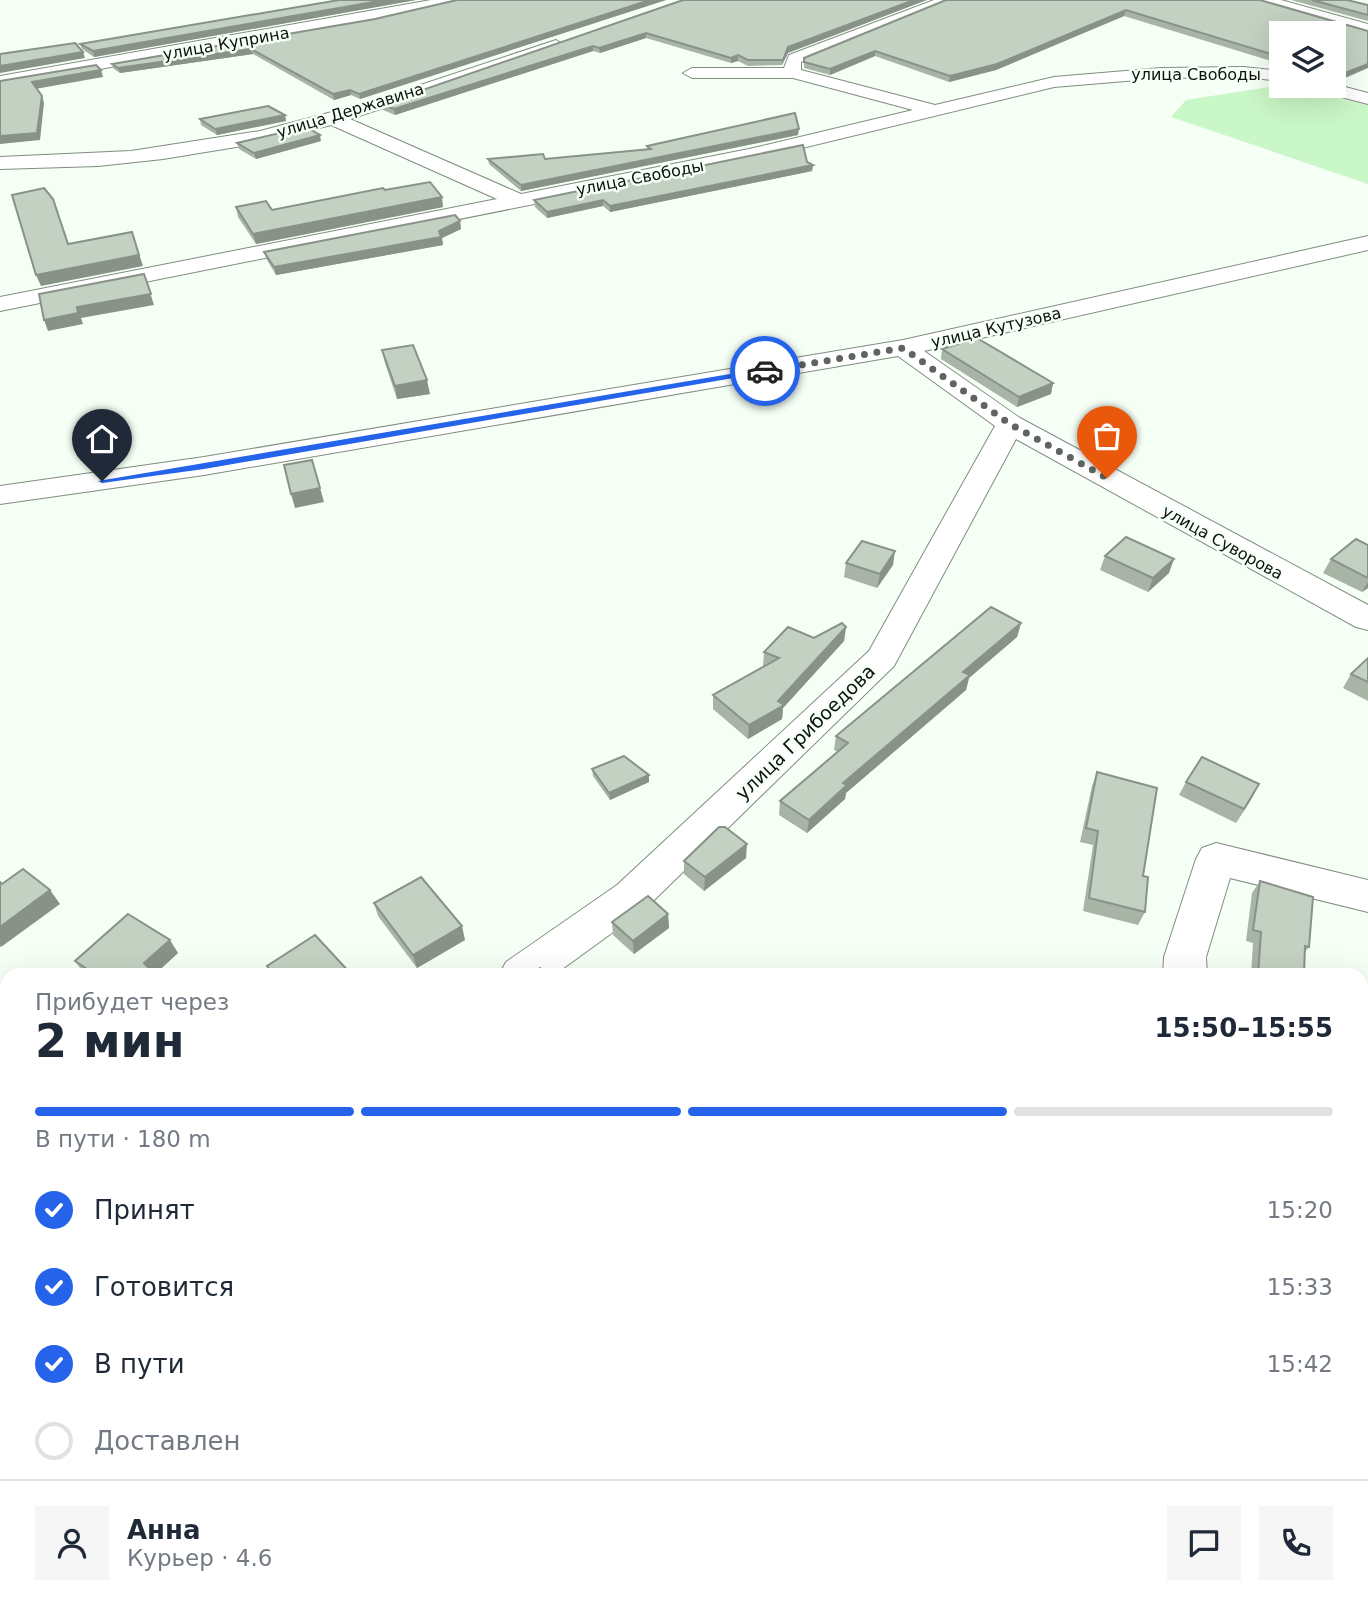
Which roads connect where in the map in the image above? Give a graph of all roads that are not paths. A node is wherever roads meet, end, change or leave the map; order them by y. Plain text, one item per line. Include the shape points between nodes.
1 (452, 0) edge
2 (948, 0) edge
3 (1264, 0) edge
4 (1368, 29) edge
5 (568, 41) edge
6 (692, 73) dead end
7 (793, 73) junction
8 (1269, 75) edge
9 (0, 81) edge
10 (939, 111) junction
11 (331, 118) junction
12 (0, 163) edge
13 (520, 201) junction
14 (1368, 243) edge
15 (0, 304) edge
16 (903, 348) junction
17 (1010, 424) junction
18 (0, 495) edge
19 (1368, 619) edge
20 (1368, 896) edge
21 (531, 968) edge
22 (1185, 968) edge

1 - 9 street, улица Куприна
2 - 7 street via 795,59
3 - 4 street
5 - 11 street, улица Державина
6 - 7 street
7 - 10 street
8 - 10 street, улица Свободы via 1208,71 1075,79
10 - 13 street, улица Свободы
11 - 12 street, улица Державина via 168,153
11 - 13 street
13 - 15 street, улица Свободы
14 - 16 street, улица Кутузова
16 - 17 street, улица Суворова
16 - 18 street, улица Кутузова via 204,466
17 - 19 street, улица Суворова
17 - 21 street, улица Грибоедова via 882,658 631,897
20 - 22 street via 1216,859

